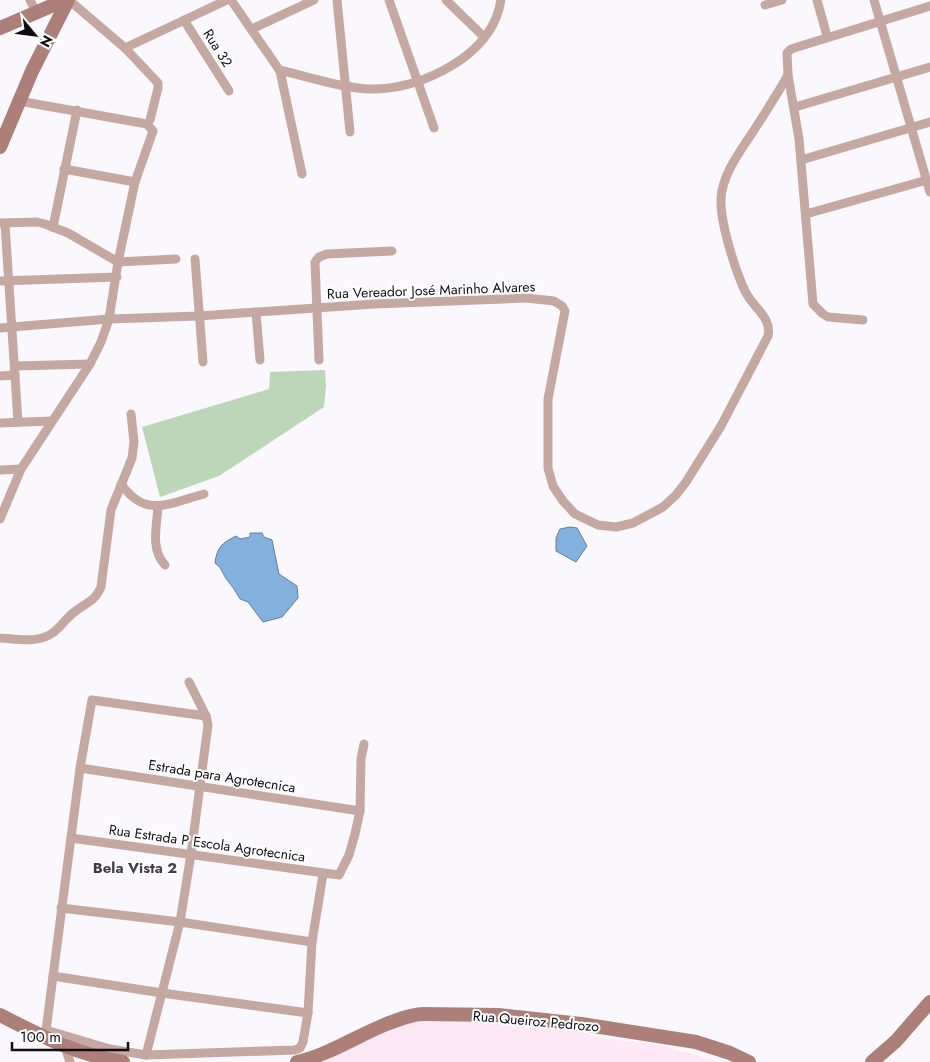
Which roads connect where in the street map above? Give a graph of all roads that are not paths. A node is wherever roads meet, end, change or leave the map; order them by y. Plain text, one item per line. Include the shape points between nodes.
1 (67, 0) edge
2 (227, 0) edge
3 (231, 0) edge
4 (314, 0) edge
5 (337, 0) edge
6 (388, 0) edge
7 (446, 0) edge
8 (502, 0) edge
9 (782, 0) edge
10 (817, 0) edge
11 (874, 0) edge
12 (765, 5) dead end
13 (33, 6) edge
14 (930, 6) edge
15 (184, 20) junction
16 (880, 20) junction
17 (0, 28) edge
18 (252, 29) junction
19 (827, 36) junction
20 (484, 37) junction
21 (125, 48) junction
22 (930, 67) edge
23 (280, 70) junction
24 (788, 75) junction
25 (897, 77) junction
26 (419, 82) junction
27 (346, 85) junction
28 (229, 91) dead end
29 (19, 101) junction
30 (795, 107) junction
31 (77, 110) junction
32 (150, 120) dead end
33 (930, 122) edge
34 (434, 128) dead end
35 (911, 128) junction
36 (350, 132) dead end
37 (0, 147) edge
38 (801, 160) junction
39 (64, 169) junction
40 (302, 174) dead end
41 (926, 180) junction
42 (135, 182) junction
43 (930, 192) edge
44 (806, 214) junction
45 (3, 223) edge
46 (53, 227) junction
47 (392, 251) dead end
48 (195, 258) dead end
49 (176, 260) dead end
50 (118, 262) junction
51 (117, 277) junction
52 (10, 281) junction
53 (0, 282) edge
54 (317, 309) junction
55 (256, 312) junction
56 (199, 316) junction
57 (109, 319) junction
58 (863, 320) dead end
59 (13, 327) junction
60 (0, 328) edge
61 (260, 360) dead end
62 (319, 360) dead end
63 (203, 362) dead end
64 (90, 364) junction
65 (15, 371) junction
66 (0, 376) edge
67 (131, 414) dead end
68 (52, 421) junction
69 (18, 422) junction
70 (0, 423) edge
71 (21, 469) junction
72 (0, 470) edge
73 (121, 484) junction
74 (204, 494) dead end
75 (158, 506) junction
76 (0, 519) edge
77 (165, 565) dead end
78 (0, 638) edge
79 (188, 682) dead end
80 (206, 716) junction
81 (364, 744) dead end
82 (80, 768) junction
83 (200, 785) junction
84 (360, 811) junction
85 (70, 838) junction
86 (191, 854) junction
87 (323, 874) junction
88 (61, 908) junction
89 (180, 922) junction
90 (312, 942) junction
91 (53, 976) junction
92 (162, 994) junction
93 (930, 1002) edge
94 (308, 1013) junction
95 (0, 1016) edge
96 (45, 1034) junction
97 (65, 1047) junction
98 (146, 1054) junction
99 (100, 1060) edge
100 (70, 1062) edge
101 (123, 1062) edge
102 (297, 1062) edge
103 (749, 1062) edge
104 (872, 1062) edge

1 - 13 street
1 - 21 street
1 - 29 street
2 - 15 street
3 - 18 street
4 - 18 street
5 - 27 street
6 - 26 street
7 - 20 street
8 - 20 street via 496,19
9 - 12 street
10 - 19 street
11 - 16 street
13 - 17 street
14 - 16 street
15 - 21 street
15 - 28 street, Rua 32
16 - 19 street
16 - 25 street
18 - 23 street
19 - 24 street via 791,49 786,58
20 - 26 street via 465,57 439,74
21 - 32 street via 158,83
22 - 25 street
23 - 27 street
23 - 40 street
24 - 30 street
24 - 54 street, Rua Vereador José Marinho Alvares via 726,179 721,199 730,247 744,291 768,322 768,336 721,426 686,482 663,507 650,514 616,526 598,525 575,514 562,502 553,486 548,468 548,399 565,311 554,301 526,298
25 - 30 street
25 - 35 street
26 - 27 street via 367,89
26 - 34 street
27 - 36 street
29 - 31 street
29 - 37 street
30 - 38 street
31 - 39 street
31 - 42 street via 150,126 152,135
33 - 35 street
35 - 38 street
35 - 41 street
38 - 44 street
39 - 42 street
39 - 46 street
41 - 43 street
41 - 44 street
42 - 50 street
44 - 58 street via 813,304 828,316
45 - 46 street via 37,222
45 - 52 street
46 - 50 street
47 - 54 street via 319,257 315,266
48 - 56 street
49 - 50 street
50 - 51 street
51 - 52 street
51 - 57 street
52 - 53 street
52 - 59 street
54 - 55 street, Rua Vereador José Marinho Alvares
54 - 62 street
55 - 56 street, Rua Vereador José Marinho Alvares
55 - 61 street
56 - 57 street, Rua Vereador José Marinho Alvares
56 - 63 street
57 - 59 street, Rua Vereador José Marinho Alvares
57 - 64 street
59 - 60 street, Rua Vereador José Marinho Alvares
59 - 65 street
64 - 65 street
64 - 68 street
65 - 66 street
65 - 69 street
67 - 73 street via 132,458
68 - 69 street
68 - 71 street
69 - 70 street
71 - 72 street
71 - 76 street
73 - 75 street via 130,496 143,504
73 - 78 street via 111,510 101,587 97,596 74,612 52,634 30,640
74 - 75 street
75 - 77 street via 155,548
79 - 80 street
80 - 82 street via 92,700
80 - 83 street via 208,725
81 - 84 street
82 - 83 street, Estrada para Agrotecnica
82 - 85 street
83 - 84 street, Estrada para Agrotecnica
83 - 86 street
84 - 87 street, Rua Estrada P Escola Agrotecnica via 349,855 339,875
85 - 86 street, Rua Estrada P Escola Agrotecnica
85 - 88 street
86 - 87 street, Rua Estrada P Escola Agrotecnica
86 - 89 street
87 - 90 street
88 - 89 street
88 - 91 street
89 - 90 street
89 - 92 street
90 - 94 street
91 - 92 street
91 - 96 street
92 - 94 street
92 - 98 street
93 - 104 street via 896,1041
94 - 98 street via 303,1042 295,1050
95 - 96 street
96 - 97 street
96 - 98 street
97 - 99 street
97 - 100 street
99 - 101 street
102 - 103 street, Rua Queiroz Pedrozo via 311,1059 412,1014 423,1014 499,1015 581,1024 696,1042

